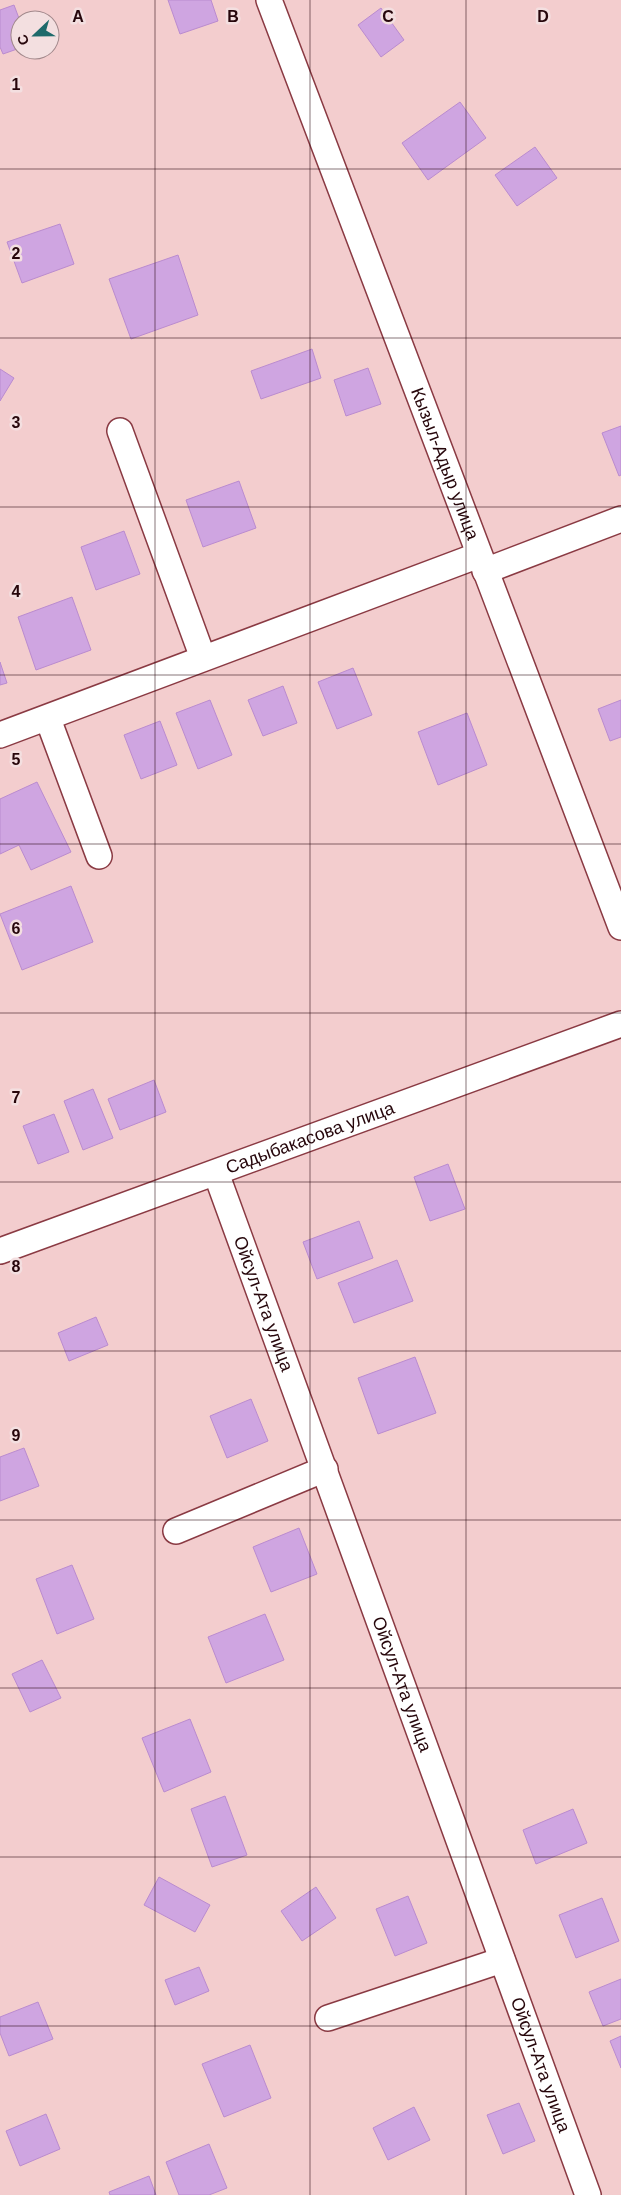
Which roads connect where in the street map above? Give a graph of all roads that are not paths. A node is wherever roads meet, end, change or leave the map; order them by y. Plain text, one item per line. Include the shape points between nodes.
1 (269, 0) edge
2 (120, 431) dead end
3 (621, 519) edge
4 (482, 563) junction
5 (203, 658) junction
6 (48, 719) junction
7 (0, 735) edge
8 (99, 856) dead end
9 (621, 927) edge
10 (621, 1024) edge
11 (216, 1173) junction
12 (0, 1251) edge
13 (325, 1469) junction
14 (176, 1531) dead end
15 (502, 1960) junction
16 (328, 2018) dead end
17 (588, 2195) edge

1 - 4 street, Кызыл-Адыр улица
2 - 5 street
3 - 4 street
4 - 5 street
4 - 9 street, Кызыл-Адыр улица
5 - 6 street
6 - 7 street
6 - 8 street
10 - 11 street, Садыбакасова улица
11 - 12 street, Садыбакасова улица
11 - 13 street, Ойсул-Ата улица
13 - 14 street
13 - 15 street, Ойсул-Ата улица
15 - 16 street
15 - 17 street, Ойсул-Ата улица

